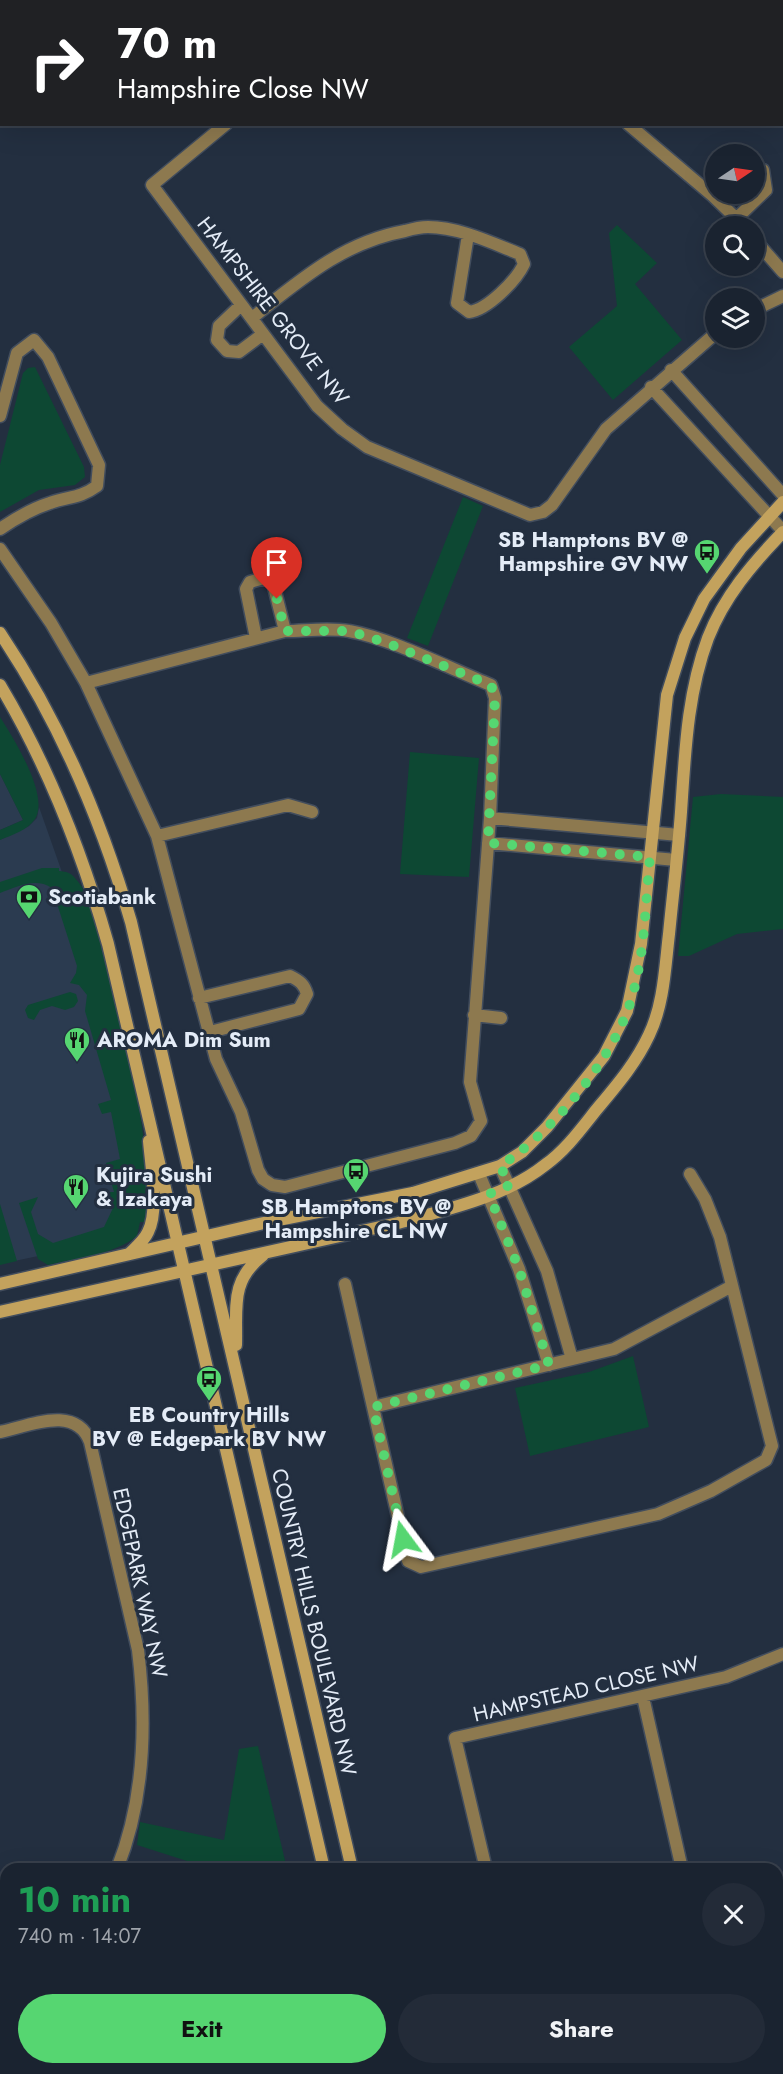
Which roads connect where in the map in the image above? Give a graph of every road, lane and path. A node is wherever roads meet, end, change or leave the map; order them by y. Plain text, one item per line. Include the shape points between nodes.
1 (224, 126) edge
2 (630, 126) edge
3 (705, 188) edge
4 (723, 204) edge
5 (755, 204) edge
6 (734, 216) edge
7 (745, 216) edge
8 (468, 235) junction
9 (765, 252) edge
10 (783, 272) edge
11 (783, 296) edge
12 (241, 305) junction
13 (765, 305) edge
14 (252, 318) junction
15 (263, 334) junction
16 (705, 342) edge
17 (670, 370) junction
18 (651, 387) junction
19 (0, 416) edge
20 (783, 495) edge
21 (783, 502) edge
22 (768, 516) junction
23 (0, 529) edge
24 (783, 531) edge
25 (0, 549) edge
26 (285, 631) junction
27 (0, 633) edge
28 (256, 638) junction
29 (86, 683) junction
30 (0, 685) edge
31 (312, 812) dead end
32 (490, 818) junction
33 (653, 832) junction
34 (679, 835) junction
35 (157, 836) junction
36 (488, 843) junction
37 (650, 857) junction
38 (676, 860) junction
39 (199, 998) junction
40 (474, 1015) junction
41 (501, 1018) dead end
42 (210, 1032) junction
43 (146, 1101) junction
44 (500, 1166) junction
45 (479, 1174) junction
46 (690, 1174) dead end
47 (510, 1185) junction
48 (489, 1194) junction
49 (206, 1237) junction
50 (179, 1243) junction
51 (265, 1252) junction
52 (128, 1255) junction
53 (212, 1264) junction
54 (186, 1270) junction
55 (0, 1284) edge
56 (345, 1284) dead end
57 (732, 1286) junction
58 (0, 1312) edge
59 (572, 1359) junction
60 (235, 1361) junction
61 (549, 1365) junction
62 (373, 1407) junction
63 (0, 1432) edge
64 (783, 1654) edge
65 (643, 1698) junction
66 (119, 1863) edge
67 (323, 1863) edge
68 (351, 1863) edge
69 (485, 1863) edge
70 (681, 1863) edge

1 - 12 street, HAMPSHIRE GROVE NW via 152,184
2 - 3 street
4 - 6 street
5 - 7 street
8 - 8 street via 457,303 469,312 480,311 518,276 524,264 520,254
8 - 14 street via 428,227 393,233 347,249 322,263
9 - 10 street
11 - 13 street
12 - 14 street, HAMPSHIRE GROVE NW
12 - 15 street via 219,326 217,340 227,351 239,352
14 - 15 street, HAMPSHIRE GROVE NW
15 - 18 street, HAMPSHIRE GROVE NW via 317,406 367,447 530,515 552,505 606,429
16 - 17 street, HAMPSHIRE GROVE NW
17 - 18 street, HAMPSHIRE GROVE NW
17 - 20 street
18 - 22 street
19 - 23 street via 17,353 34,340 48,357 99,465 97,486 83,496 52,502
21 - 22 main road
22 - 24 street
22 - 33 main road via 704,599 685,638 667,695
24 - 34 main road via 755,560 722,608 708,638 696,676 687,737
25 - 29 street
26 - 28 street
26 - 28 street via 273,583 264,578 250,582 246,589
26 - 32 street via 349,631 491,685 495,698
27 - 49 main road, COUNTRY HILLS BOULEVARD NW via 62,742 89,797 113,862 131,922
28 - 29 street
29 - 35 street
30 - 43 main road via 47,770 90,881
31 - 35 street via 288,805
32 - 33 street
32 - 36 street
33 - 34 street
33 - 37 main road
34 - 38 main road
35 - 39 street
36 - 37 street
36 - 40 street
37 - 38 street
37 - 44 main road via 641,944 627,1011 604,1056 577,1092 522,1152
38 - 47 main road via 660,998 650,1034 629,1072 570,1143 545,1166
39 - 42 street
39 - 42 street via 290,976 305,987 307,994 299,1009
40 - 41 street
40 - 42 street via 470,1082 481,1120 471,1136 285,1187 272,1185 258,1170 241,1112 216,1059
43 - 50 main road
43 - 52 main road via 151,1221 148,1232
44 - 45 main road
44 - 47 street
45 - 48 street
45 - 49 main road via 413,1193
46 - 57 street via 720,1237
47 - 48 main road
47 - 59 street via 547,1271
48 - 51 main road via 399,1223
48 - 61 street via 519,1269
49 - 50 main road
49 - 53 main road, COUNTRY HILLS BOULEVARD NW
50 - 52 main road
50 - 54 main road
51 - 53 main road
51 - 60 main road via 242,1275
52 - 55 main road
53 - 54 main road
53 - 60 main road, COUNTRY HILLS BOULEVARD NW
54 - 58 main road
54 - 67 main road
56 - 62 street
57 - 59 street via 614,1349
57 - 62 street via 772,1446 766,1460 711,1491 658,1514 421,1567 408,1561
59 - 61 street
60 - 68 main road, COUNTRY HILLS BOULEVARD NW
61 - 62 street
63 - 66 street, EDGEPARK WAY NW via 66,1419 79,1425 90,1442 142,1680 140,1780
64 - 65 street, HAMPSTEAD CLOSE NW via 726,1677
65 - 69 street, HAMPSTEAD CLOSE NW via 455,1738
65 - 70 street

